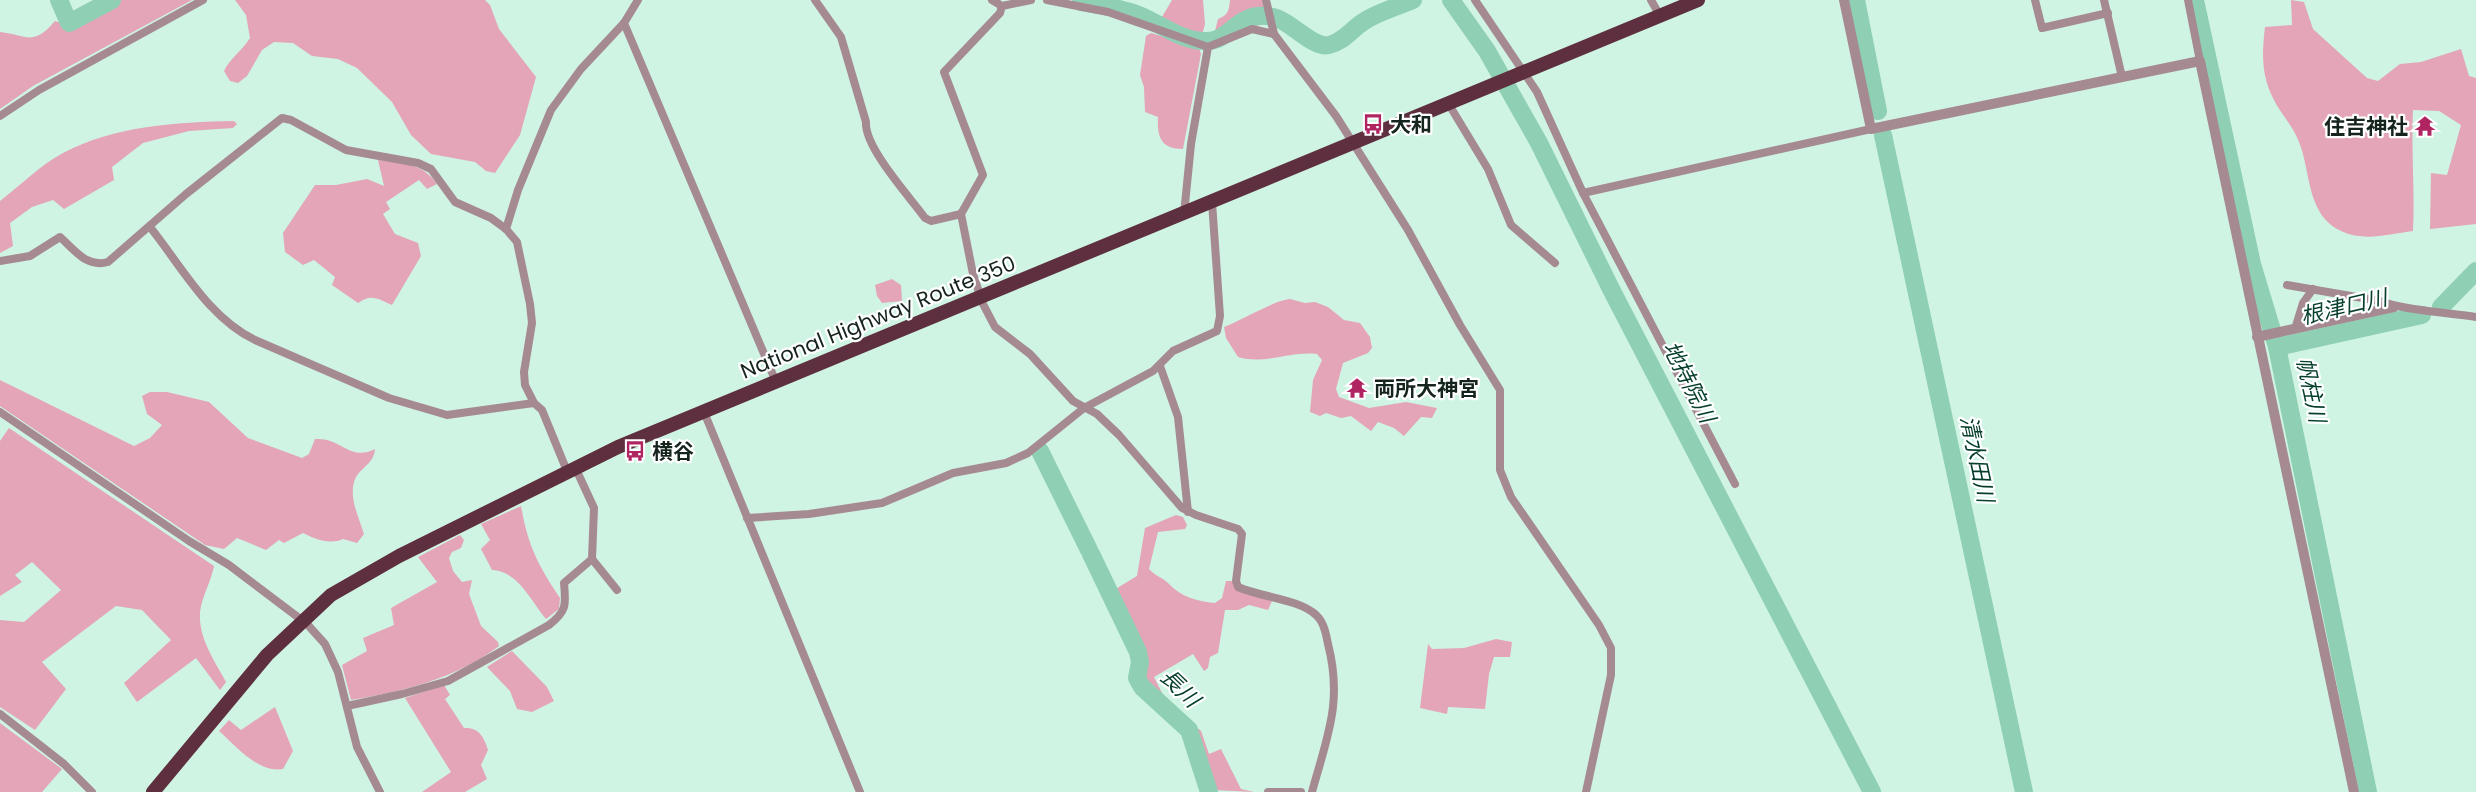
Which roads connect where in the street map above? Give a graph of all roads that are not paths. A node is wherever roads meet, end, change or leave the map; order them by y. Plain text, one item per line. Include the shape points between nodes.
1 (203, 0) edge
2 (638, 0) edge
3 (815, 0) edge
4 (992, 0) edge
5 (1031, 0) edge
6 (1047, 0) edge
7 (1475, 0) edge
8 (1651, 0) edge
9 (1698, 0) edge
10 (1844, 0) edge
11 (2035, 0) edge
12 (2104, 0) edge
13 (2188, 0) edge
14 (1267, 5) edge
15 (1002, 6) junction
16 (2108, 13) junction
17 (1660, 16) junction
18 (624, 23) junction
19 (1274, 34) junction
20 (1208, 47) junction
21 (2200, 61) junction
22 (1522, 72) junction
23 (2122, 77) junction
24 (1448, 103) junction
25 (0, 116) edge
26 (1871, 129) junction
27 (1352, 144) junction
28 (1583, 193) junction
29 (1212, 202) junction
30 (961, 214) junction
31 (1184, 214) junction
32 (150, 227) junction
33 (506, 228) junction
34 (0, 261) edge
35 (1556, 263) dead end
36 (2286, 285) dead end
37 (2313, 289) junction
38 (981, 298) junction
39 (2394, 307) junction
40 (2476, 317) edge
41 (2295, 328) junction
42 (2257, 337) junction
43 (1161, 366) junction
44 (776, 382) junction
45 (534, 403) junction
46 (1084, 408) junction
47 (0, 412) edge
48 (704, 412) junction
49 (571, 469) junction
50 (1735, 484) dead end
51 (1188, 512) junction
52 (747, 518) junction
53 (592, 559) junction
54 (617, 590) dead end
55 (303, 620) junction
56 (347, 706) junction
57 (0, 714) edge
58 (92, 792) edge
59 (153, 792) edge
60 (380, 792) edge
61 (860, 792) edge
62 (1268, 792) edge
63 (1300, 792) edge
64 (1312, 792) edge
65 (1586, 792) edge
66 (2354, 792) edge

1 - 25 street via 39,90
2 - 18 street
3 - 30 street via 841,37 866,122 865,133 881,158 925,218 931,221
4 - 15 street
5 - 15 street
6 - 20 street via 1108,12
7 - 22 street
8 - 17 street
9 - 17 highway, National Highway Route 350
10 - 26 street
11 - 16 street via 2042,28
12 - 16 street
13 - 21 street
14 - 19 street
15 - 30 street via 1000,13 944,72 983,175
16 - 23 street
17 - 22 highway, National Highway Route 350
18 - 33 street via 581,69 551,110
18 - 44 street
19 - 20 street via 1252,29
19 - 27 street
20 - 31 street via 1191,144
21 - 23 street
21 - 42 street
22 - 24 highway, National Highway Route 350
22 - 28 street
23 - 26 street
24 - 27 highway, National Highway Route 350
24 - 35 street via 1488,169 1510,225
26 - 28 street
27 - 29 highway, National Highway Route 350
27 - 65 street via 1408,230 1500,390 1500,470 1511,497 1611,648 1609,685
28 - 50 street
29 - 31 highway, National Highway Route 350
29 - 43 street via 1220,325 1217,331 1173,351
30 - 38 street
31 - 38 highway, National Highway Route 350
32 - 33 street via 282,118 346,150 418,163 431,169 455,202
32 - 34 street via 108,262 88,262 60,237 30,256
32 - 45 street via 219,316 234,330 255,340 389,398 447,415
33 - 45 street via 517,242 530,304 531,331 524,372 525,385
36 - 37 street
37 - 39 street
37 - 41 street via 2303,303
38 - 44 highway, National Highway Route 350
38 - 46 street via 995,327 1030,354
39 - 40 street
39 - 41 street
41 - 42 street
42 - 66 street
43 - 46 street
43 - 51 street via 1178,417
44 - 48 highway, National Highway Route 350
45 - 49 street via 542,410
46 - 51 street via 1097,414 1119,435
46 - 52 street via 1028,453 1006,463 953,473 882,503
47 - 55 street via 229,565
48 - 49 highway, National Highway Route 350
48 - 52 street
49 - 53 street via 594,508
49 - 55 highway, National Highway Route 350 via 363,575 331,595
51 - 64 street via 1238,528 1242,534 1238,587 1303,608 1322,623 1336,700
52 - 61 street
53 - 54 street
53 - 56 street via 564,583 566,600 562,615 549,625 448,681
55 - 56 street via 325,644
55 - 59 highway, National Highway Route 350 via 261,663
56 - 60 street via 357,747
57 - 58 street via 55,756
62 - 63 street

